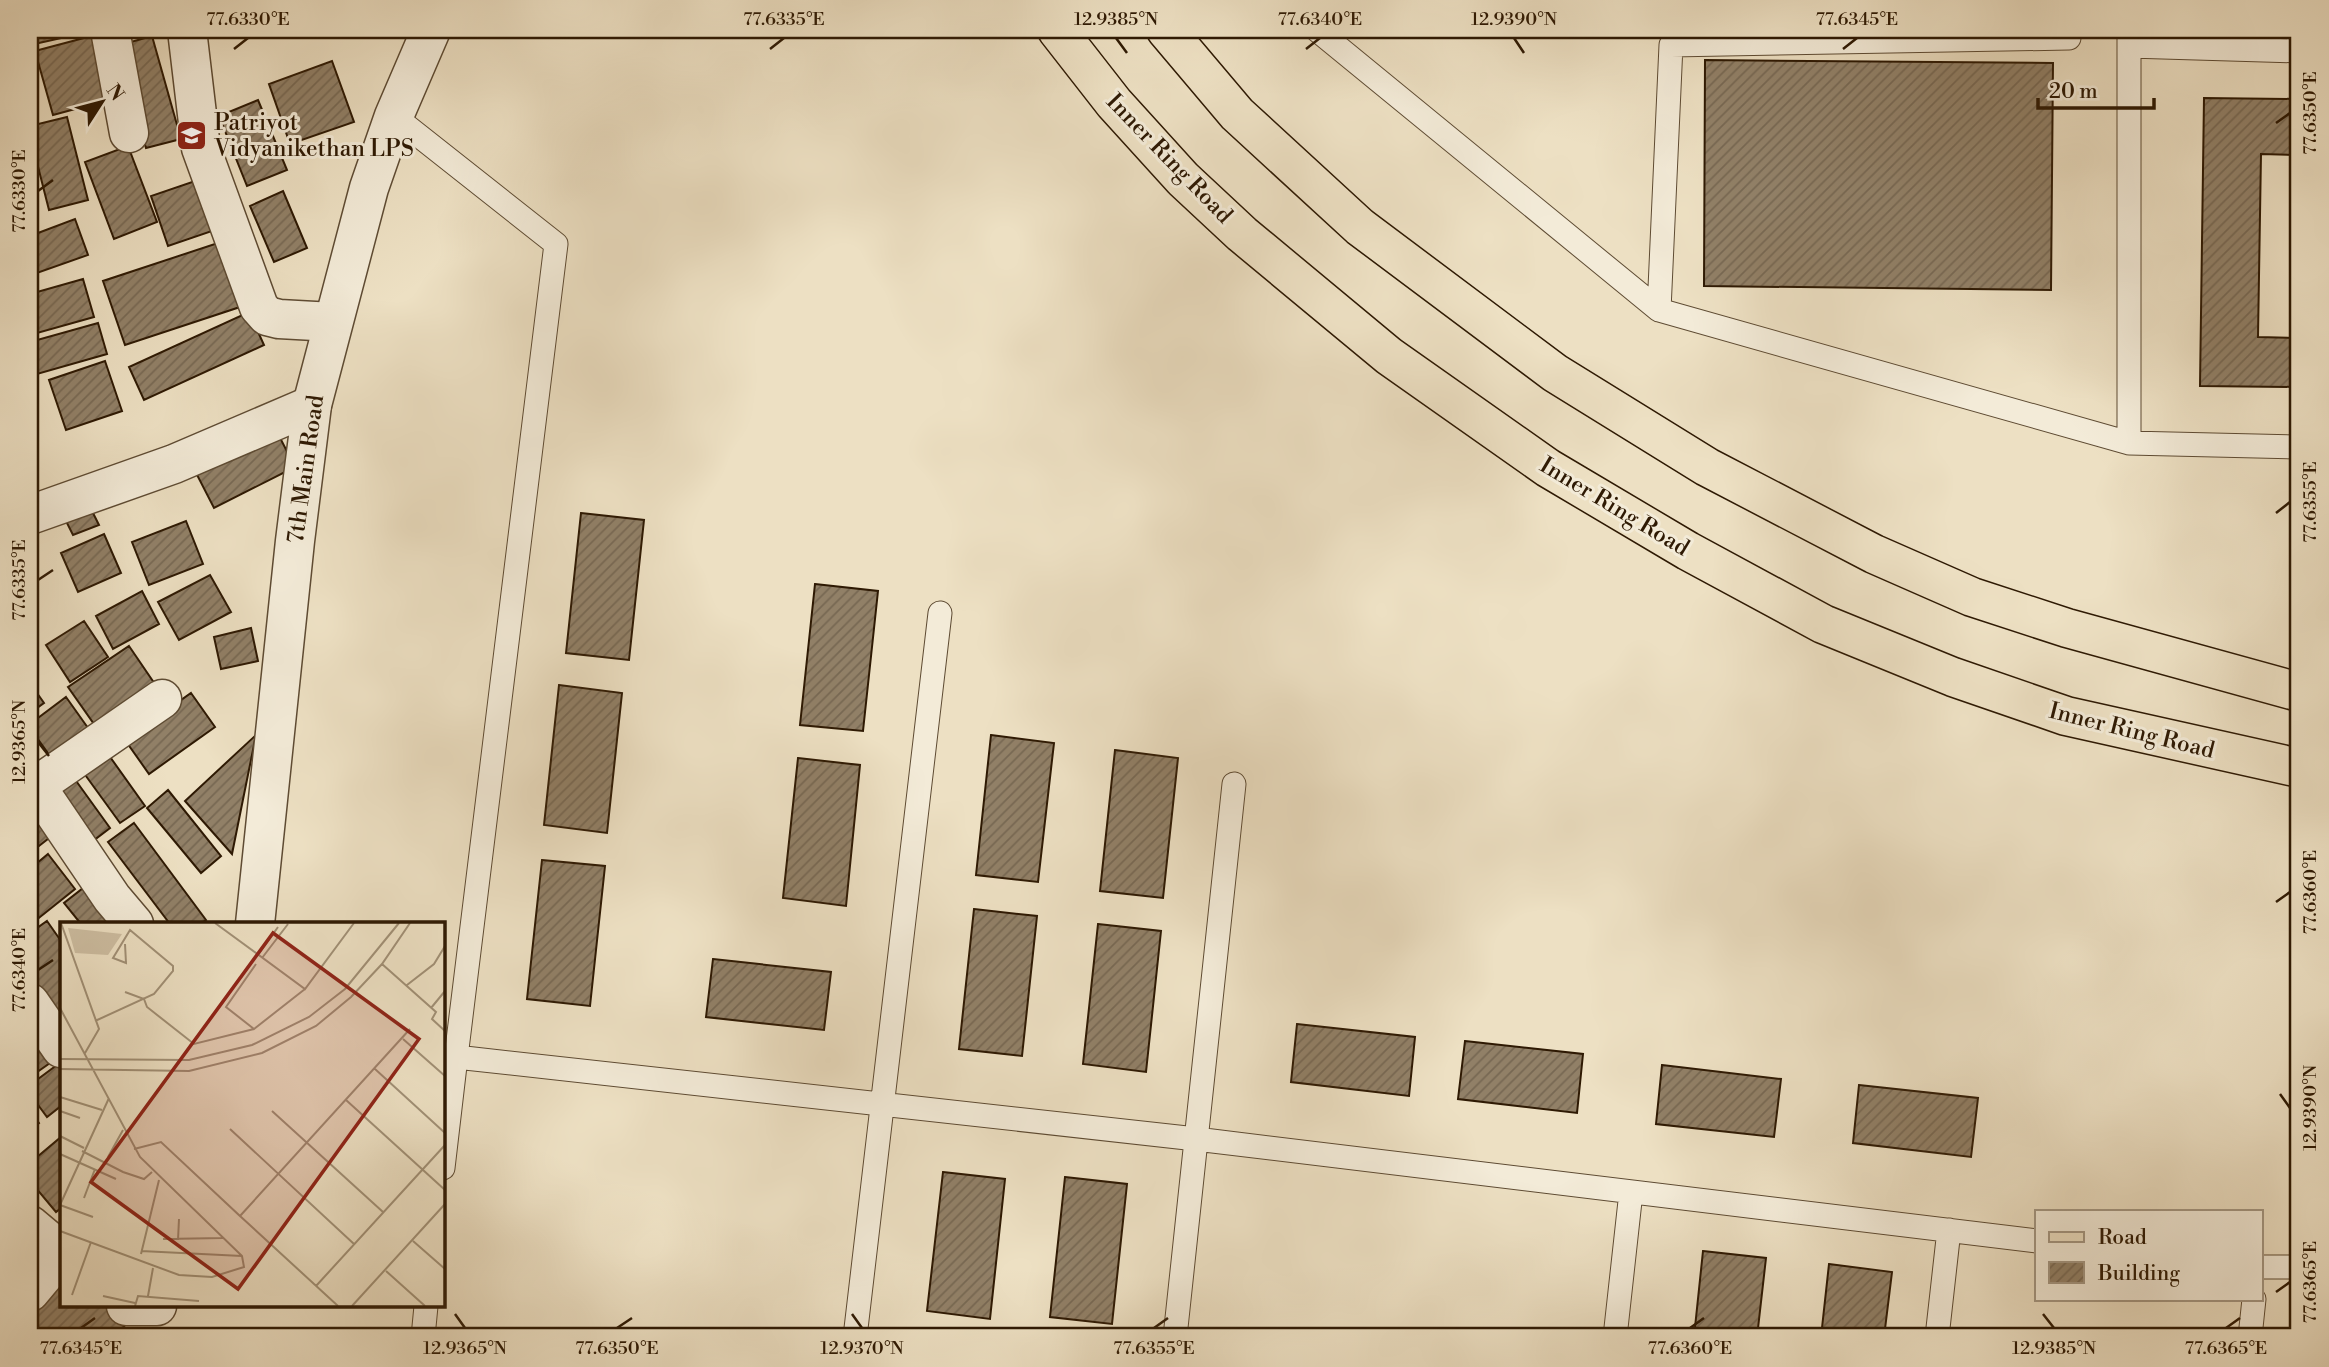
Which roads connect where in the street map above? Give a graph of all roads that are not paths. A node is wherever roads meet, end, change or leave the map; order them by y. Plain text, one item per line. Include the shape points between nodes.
1 (110, 30) edge
2 (187, 30) edge
3 (431, 30) edge
4 (1057, 30) edge
5 (1166, 30) edge
6 (1317, 30) edge
7 (2068, 38) dead end
8 (2129, 38) edge
9 (2299, 51) edge
10 (394, 116) junction
11 (129, 133) dead end
12 (1659, 310) junction
13 (333, 322) junction
14 (312, 405) junction
15 (2129, 443) junction
16 (2299, 447) edge
17 (30, 514) edge
18 (940, 613) dead end
19 (2299, 692) edge
20 (163, 699) dead end
21 (2299, 768) edge
22 (33, 782) edge
23 (1234, 785) dead end
24 (132, 922) edge
25 (255, 922) edge
26 (30, 1003) edge
27 (60, 1047) edge
28 (456, 1057) junction
29 (883, 1105) junction
30 (1196, 1139) junction
31 (444, 1159) edge
32 (1631, 1192) junction
33 (30, 1225) edge
34 (1949, 1230) junction
35 (2035, 1241) edge
36 (60, 1252) edge
37 (60, 1254) edge
38 (2262, 1267) edge
39 (2299, 1267) edge
40 (30, 1292) edge
41 (2254, 1300) edge
42 (426, 1308) edge
43 (423, 1337) edge
44 (855, 1337) edge
45 (1175, 1337) edge
46 (1615, 1337) edge
47 (1937, 1337) edge
48 (2250, 1337) edge

1 - 11 street
2 - 13 street via 201,148 259,307 267,316 279,319
3 - 10 street, 7th Main Road
4 - 21 main road, Inner Ring Road via 1114,103 1183,179 1389,356 1572,482 1688,551 1823,624 1953,677 2066,716
5 - 19 main road via 1237,114 1360,227 1555,373 1707,467 1874,554 1972,597
6 - 12 lane
7 - 12 lane via 1671,45
8 - 9 lane
8 - 15 lane
10 - 13 street, 7th Main Road via 369,188
10 - 28 lane via 556,244
12 - 15 lane
13 - 14 street, 7th Main Road
14 - 17 street via 174,464
14 - 25 street, 7th Main Road
15 - 16 lane
18 - 29 lane
20 - 22 street
22 - 24 street
23 - 30 lane
26 - 27 street
28 - 29 lane
28 - 31 lane
29 - 30 lane
29 - 44 lane
30 - 32 lane
30 - 45 lane
32 - 34 lane
32 - 46 lane
33 - 36 street
34 - 35 lane
34 - 47 lane
37 - 40 street
38 - 39 lane
41 - 48 lane
42 - 43 lane

